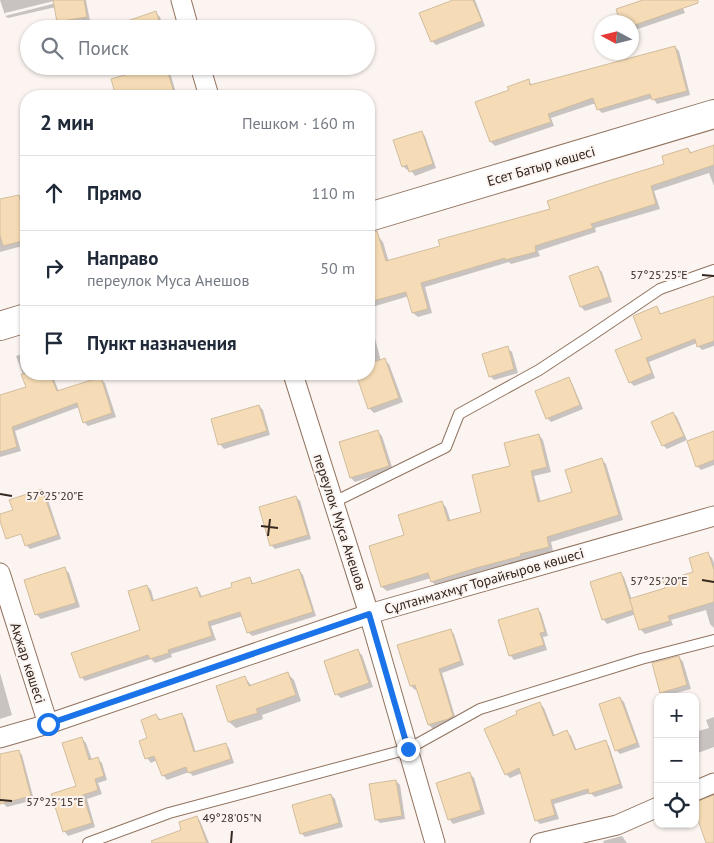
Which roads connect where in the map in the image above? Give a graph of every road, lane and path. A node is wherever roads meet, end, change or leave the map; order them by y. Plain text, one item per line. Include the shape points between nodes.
1 (181, 0) edge
2 (187, 20) edge
3 (203, 75) edge
4 (207, 90) edge
5 (714, 114) edge
6 (375, 215) edge
7 (714, 270) edge
8 (20, 320) edge
9 (0, 326) edge
10 (295, 380) edge
11 (334, 502) junction
12 (714, 516) edge
13 (0, 573) edge
14 (369, 614) junction
15 (714, 640) edge
16 (48, 724) junction
17 (0, 738) edge
18 (408, 749) junction
19 (714, 783) edge
20 (699, 789) edge
21 (654, 809) edge
22 (88, 843) edge
23 (435, 843) edge
24 (540, 843) edge

1 - 2 street
3 - 4 street
5 - 6 street, Есет Батыр көшесі
7 - 11 lane via 660,289 539,370 459,414 446,447
8 - 9 street
10 - 11 street, переулок Муса Анешов
11 - 14 street, переулок Муса Анешов
12 - 14 street, Сұлтанмахмұт Торайғыров көшесі
13 - 16 street, Ақжар көшесі
14 - 16 street, Сұлтанмахмұт Торайғыров көшесі
14 - 18 street, переулок Муса Анешов
15 - 18 lane via 480,709
16 - 17 street, Сұлтанмахмұт Торайғыров көшесі
18 - 22 lane via 169,813
18 - 23 street, переулок Муса Анешов
19 - 20 street
21 - 24 street via 617,825

